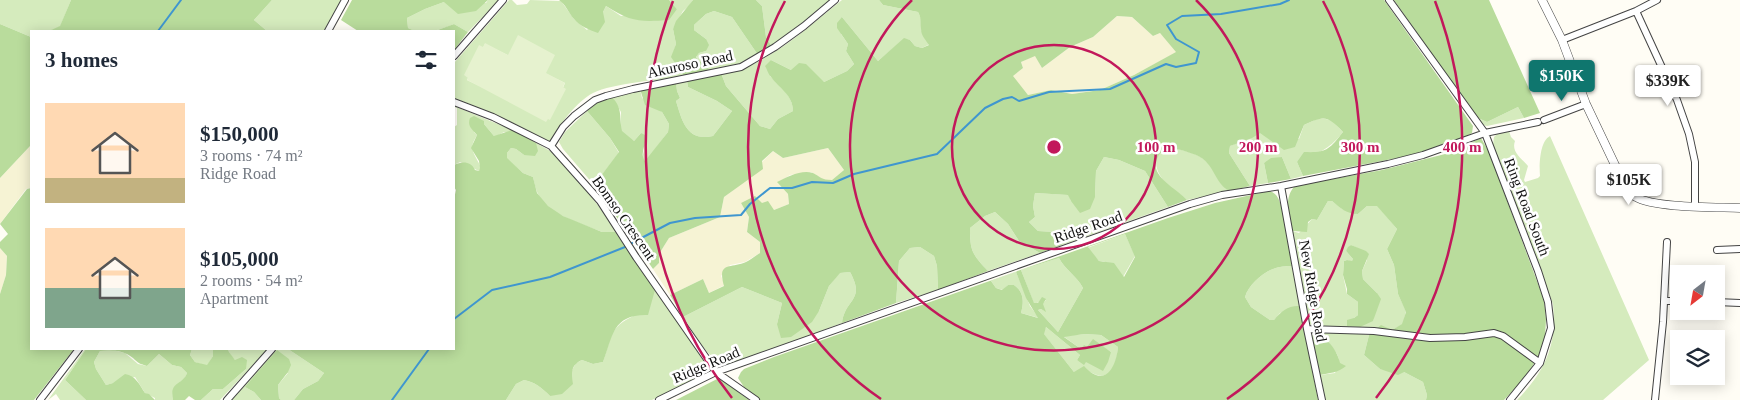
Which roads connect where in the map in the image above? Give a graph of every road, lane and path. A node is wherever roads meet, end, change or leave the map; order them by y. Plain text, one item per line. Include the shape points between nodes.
1 (345, 0) edge
2 (503, 0) edge
3 (835, 0) edge
4 (1389, 0) edge
5 (1542, 0) edge
6 (1657, 0) edge
7 (1636, 11) junction
8 (329, 30) edge
9 (1562, 40) junction
10 (455, 55) edge
11 (455, 102) edge
12 (1586, 104) junction
13 (1485, 133) junction
14 (552, 146) junction
15 (1282, 186) junction
16 (1695, 206) junction
17 (1740, 208) edge
18 (1667, 242) dead end
19 (1740, 248) edge
20 (1717, 250) dead end
21 (1664, 301) junction
22 (1670, 301) edge
23 (1725, 302) edge
24 (1740, 303) edge
25 (1307, 329) junction
26 (78, 350) edge
27 (271, 350) edge
28 (1540, 363) junction
29 (716, 372) junction
30 (40, 400) edge
31 (226, 400) edge
32 (659, 400) edge
33 (756, 400) edge
34 (1322, 400) edge
35 (1510, 400) edge
36 (1655, 400) edge

1 - 8 street
2 - 10 street
3 - 14 street, Akuroso Road via 765,54 741,67 595,100 563,126
4 - 13 street, Ring Road South
5 - 9 street
6 - 7 street
7 - 9 street
7 - 16 street via 1689,134 1695,162
9 - 12 street
11 - 14 street, Bomso Crescent
12 - 13 street, Ridge Road via 1541,121
12 - 16 street via 1625,186 1632,194 1655,203
13 - 15 street, Ridge Road via 1423,155
13 - 28 street, Ring Road South via 1548,302 1550,328
14 - 29 street, Bomso Crescent via 600,201
15 - 25 street, New Ridge Road
15 - 29 street, Ridge Road via 1222,195 1176,208
16 - 17 street
18 - 21 street
19 - 20 street
21 - 22 street
21 - 36 street
23 - 24 street
25 - 28 street via 1430,338 1494,333
25 - 34 street, New Ridge Road
26 - 30 street
27 - 31 street
28 - 35 street
29 - 32 street, Ridge Road
29 - 33 street

